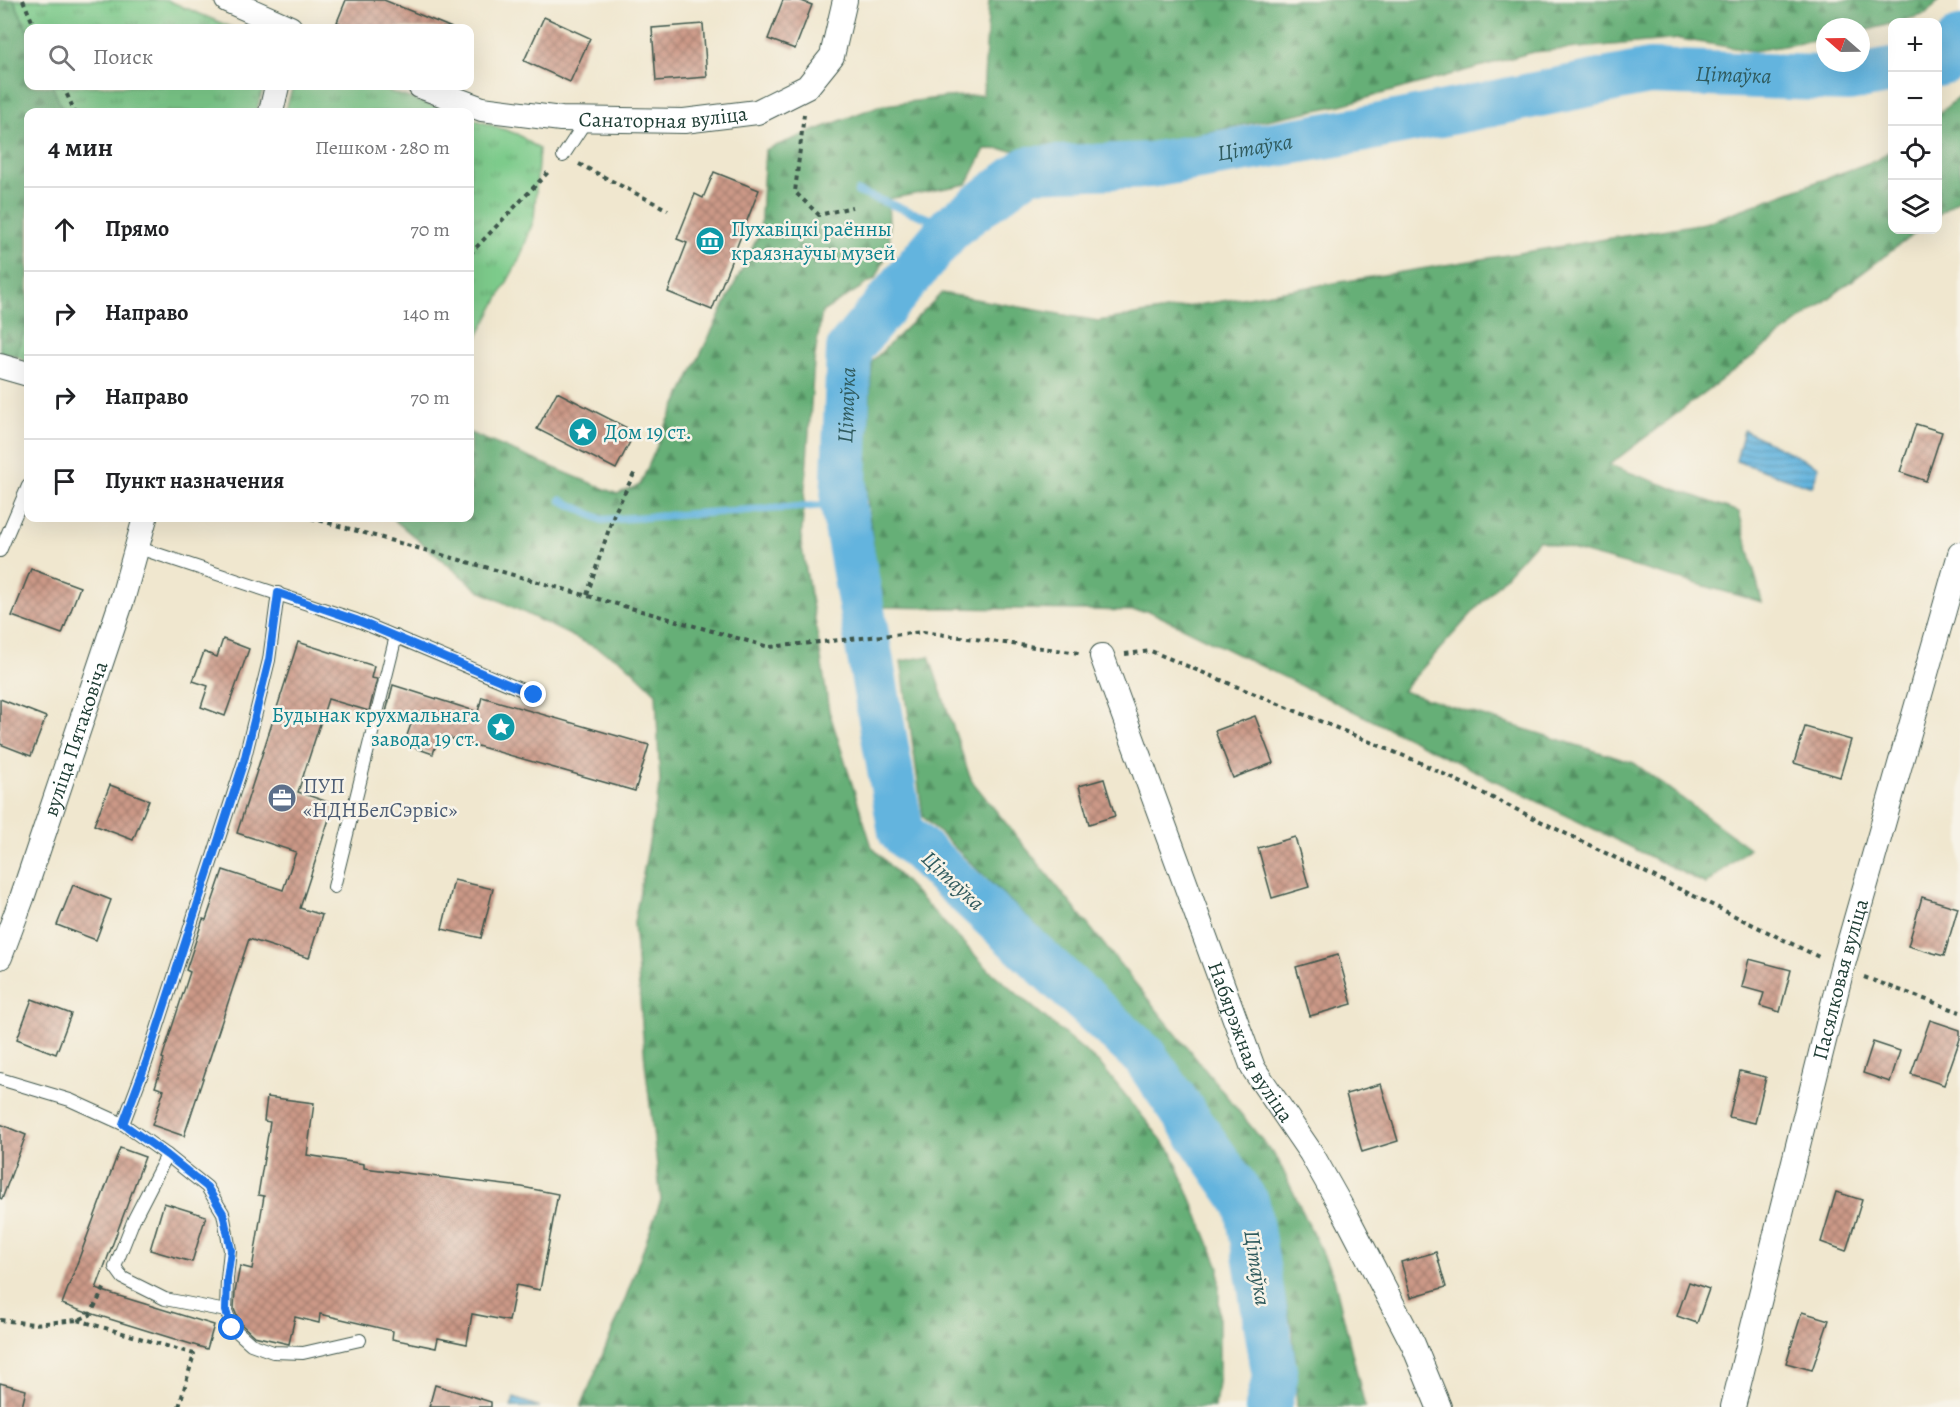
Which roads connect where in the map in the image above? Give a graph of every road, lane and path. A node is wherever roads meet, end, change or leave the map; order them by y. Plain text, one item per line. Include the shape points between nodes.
1 (23, 0) edge
2 (227, 0) edge
3 (845, 0) edge
4 (33, 24) edge
5 (281, 24) edge
6 (807, 87) junction
7 (65, 90) edge
8 (276, 90) edge
9 (431, 90) edge
10 (73, 108) edge
11 (272, 108) edge
12 (587, 119) junction
13 (563, 156) junction
14 (852, 207) dead end
15 (668, 210) dead end
16 (474, 250) edge
17 (0, 366) edge
18 (24, 373) edge
19 (636, 470) dead end
20 (24, 495) edge
21 (144, 522) edge
22 (325, 522) edge
23 (136, 548) junction
24 (0, 551) edge
25 (1960, 554) edge
26 (278, 593) junction
27 (587, 595) junction
28 (396, 636) junction
29 (1102, 656) junction
30 (534, 695) dead end
31 (334, 887) dead end
32 (0, 957) edge
33 (1842, 969) junction
34 (1960, 1012) edge
35 (0, 1078) edge
36 (123, 1124) junction
37 (167, 1155) junction
38 (115, 1267) junction
39 (226, 1311) junction
40 (0, 1320) edge
41 (78, 1320) junction
42 (360, 1340) dead end
43 (179, 1407) edge
44 (1439, 1407) edge
45 (1733, 1407) edge

1 - 4 path
2 - 5 street
3 - 6 street, Санаторная вуліца via 832,56
6 - 12 street, Санаторная вуліца via 757,112 684,121
6 - 14 path via 795,192 819,215
7 - 10 path
8 - 11 street
9 - 12 street, Санаторная вуліца via 482,109
12 - 13 lane
13 - 15 path
13 - 16 path
17 - 18 street
19 - 27 path via 614,514
20 - 24 lane
21 - 23 street, вуліца Пятаковіча
22 - 27 path
23 - 26 lane
23 - 32 street, вуліца Пятаковіча via 123,597
25 - 33 street, Пасялковая вуліца
26 - 28 lane
26 - 36 lane via 269,660 244,761
27 - 29 path via 769,647 923,632
28 - 30 lane
28 - 31 lane
29 - 33 path via 1151,651 1421,763
29 - 44 street, Набярэжная вуліца via 1253,1068 1311,1153 1347,1217 1413,1344
33 - 34 path
33 - 45 street, Пасялковая вуліца
35 - 36 lane via 70,1100
36 - 37 lane
37 - 38 lane
37 - 39 lane via 207,1187 223,1213 231,1250
38 - 39 lane via 123,1278 165,1299
38 - 41 path via 90,1315
39 - 42 lane via 232,1328 251,1344 273,1352 303,1353
40 - 41 path via 34,1324
41 - 43 path via 194,1354

